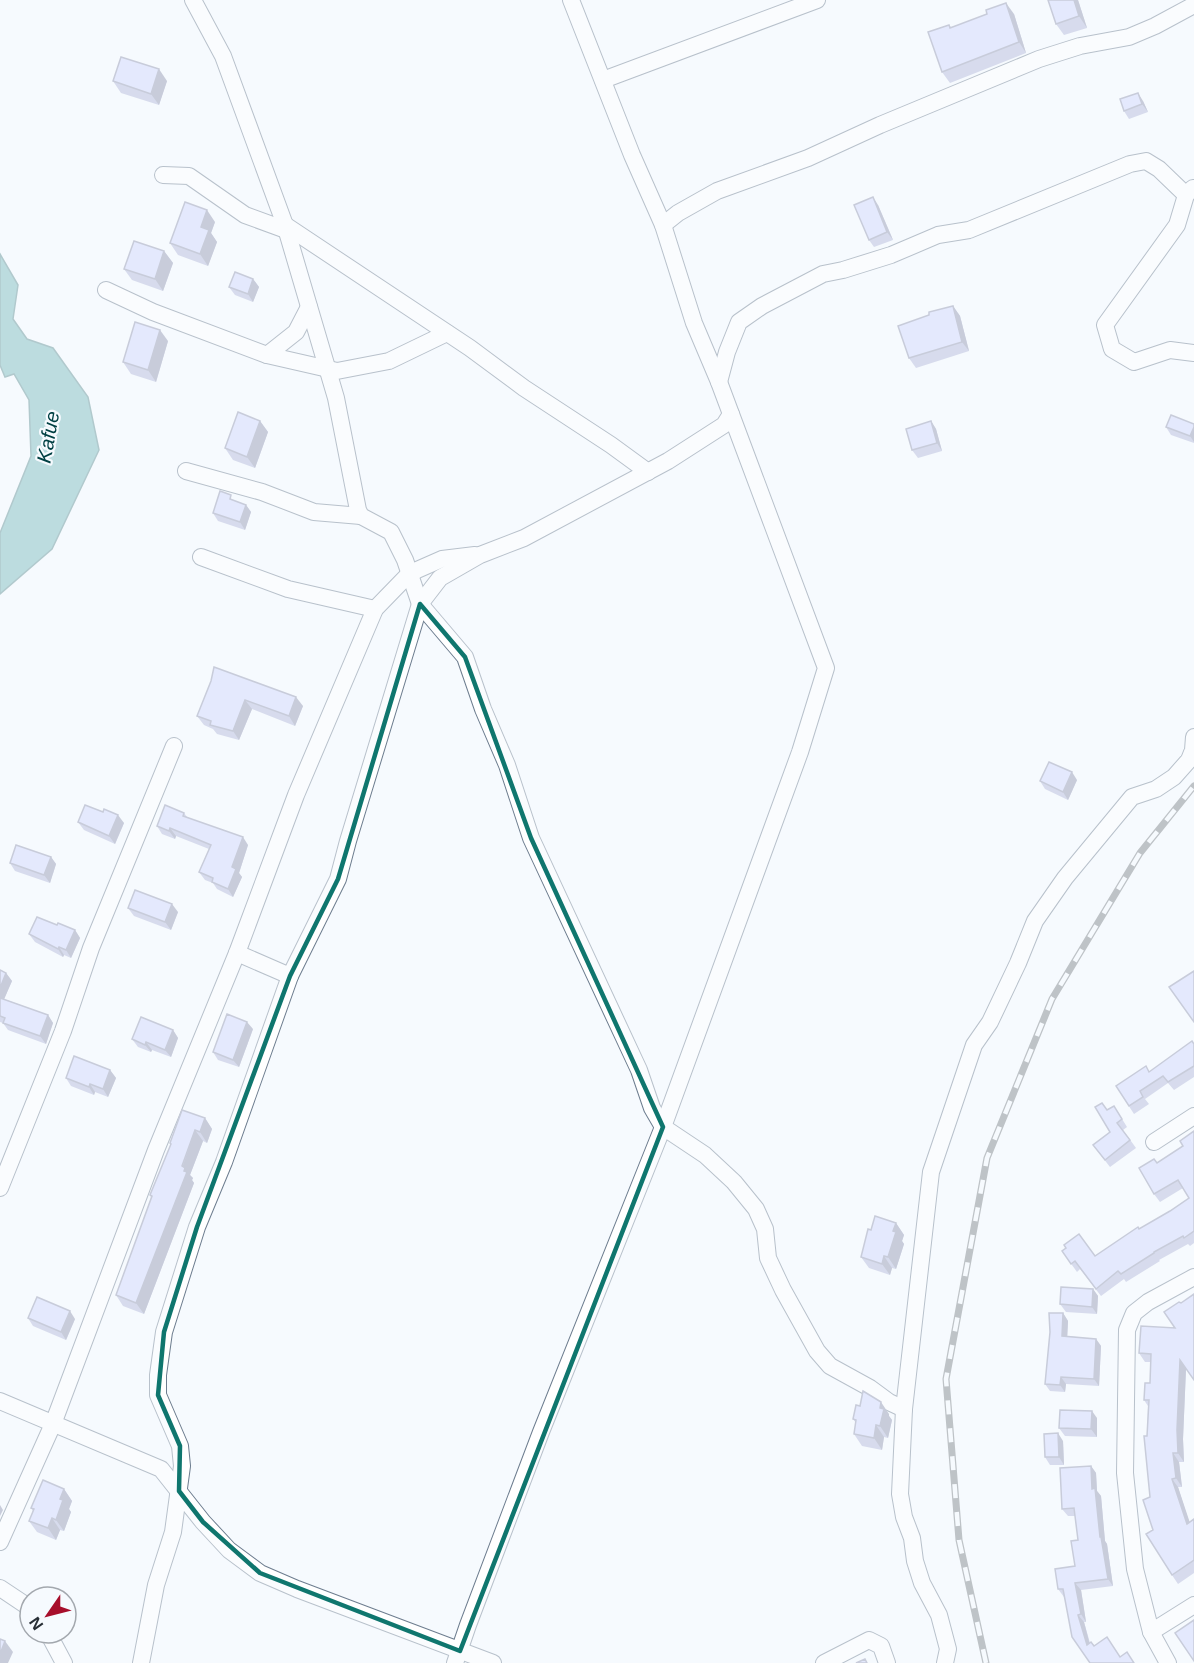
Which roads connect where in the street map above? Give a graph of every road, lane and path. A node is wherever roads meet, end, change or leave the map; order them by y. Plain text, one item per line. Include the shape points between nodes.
1 (193, 0) edge
2 (571, 0) edge
3 (817, 0) edge
4 (1194, 5) edge
5 (603, 80) junction
6 (163, 175) dead end
7 (1190, 191) edge
8 (663, 225) junction
9 (286, 228) junction
10 (323, 251) junction
11 (296, 266) junction
12 (106, 290) dead end
13 (309, 307) junction
14 (447, 333) junction
15 (1194, 353) edge
16 (267, 355) junction
17 (327, 369) junction
18 (719, 382) junction
19 (731, 414) junction
20 (186, 471) dead end
21 (648, 472) junction
22 (361, 516) junction
23 (480, 555) junction
24 (201, 557) dead end
25 (409, 574) junction
26 (420, 604) junction
27 (375, 609) junction
28 (1194, 737) edge
29 (174, 746) dead end
30 (237, 953) junction
31 (290, 976) junction
32 (1194, 1116) edge
33 (663, 1127) junction
34 (1154, 1142) dead end
35 (0, 1188) edge
36 (1194, 1277) edge
37 (0, 1401) edge
38 (904, 1408) junction
39 (53, 1424) junction
40 (179, 1491) junction
41 (0, 1542) edge
42 (0, 1588) edge
43 (18, 1600) edge
44 (1194, 1605) edge
45 (1150, 1632) junction
46 (54, 1645) edge
47 (458, 1657) edge
48 (64, 1663) edge
49 (141, 1663) edge
50 (493, 1663) edge
51 (824, 1663) edge
52 (887, 1663) edge
53 (945, 1663) edge
54 (1168, 1663) edge

1 - 9 street via 223,56
2 - 5 street
3 - 5 street
4 - 8 street via 1155,27 1039,59 808,158 717,190
5 - 8 street
6 - 9 street via 189,176 245,215
7 - 15 street via 1177,225 1105,325 1112,350 1134,362 1170,350
7 - 18 street via 1146,161 1130,164 969,230 938,235 891,255 824,274 739,322
8 - 18 street via 694,323
9 - 10 street
9 - 11 street
10 - 11 street
10 - 14 street
11 - 13 street
12 - 16 street
13 - 16 street via 296,332
13 - 17 street
14 - 17 street via 389,361 338,371
14 - 21 street
16 - 17 street
17 - 22 street
18 - 19 street
19 - 21 street via 724,425
19 - 33 street via 826,668 800,752
20 - 22 street via 262,492 314,512
21 - 23 street via 524,538
22 - 25 street via 391,532
23 - 25 street via 441,559
23 - 26 street via 440,579
24 - 27 street via 288,589
25 - 26 street
25 - 27 street
26 - 31 street via 338,879
26 - 33 street via 465,657 531,838
27 - 30 street via 296,795
28 - 38 street via 1189,760 1174,777 1156,789 1132,797 1065,878 1035,921 990,1022 974,1045 931,1172
29 - 35 street via 94,938 63,1031
30 - 31 street
30 - 39 street via 156,1150
31 - 40 street via 197,1227 164,1332 158,1395 180,1446
32 - 34 street
33 - 38 street via 705,1155 756,1209 765,1229 768,1258 817,1351 830,1366
33 - 47 street via 537,1443
36 - 45 street via 1134,1313 1127,1330 1125,1473 1135,1569
37 - 39 street
38 - 53 street via 900,1494 922,1583 939,1615 948,1649
39 - 40 street via 162,1469
39 - 41 street
40 - 47 street via 229,1550 260,1573
40 - 49 street
42 - 43 street
44 - 45 street
45 - 54 street
46 - 48 street
47 - 50 street
51 - 52 street via 869,1640 881,1646

